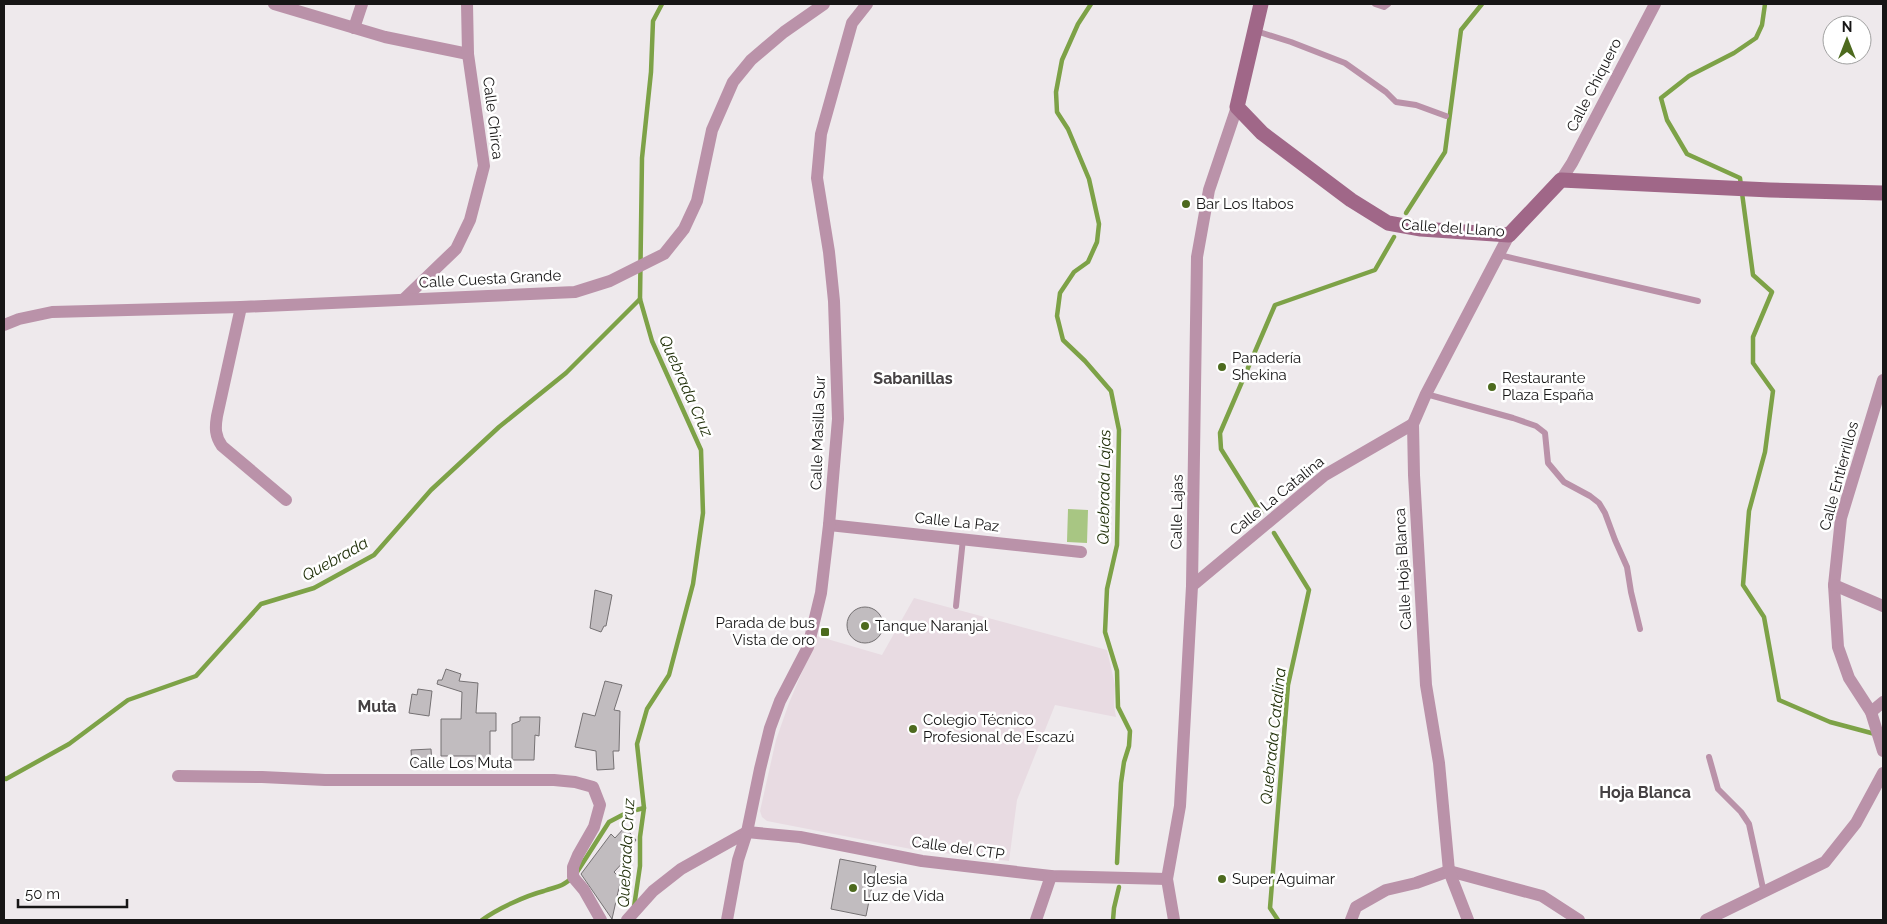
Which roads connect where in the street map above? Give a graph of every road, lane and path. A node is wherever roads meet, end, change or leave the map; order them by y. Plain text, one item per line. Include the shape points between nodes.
1 (274, 4) edge
2 (362, 4) edge
3 (468, 4) edge
4 (824, 4) edge
5 (867, 4) edge
6 (1261, 4) edge
7 (1375, 4) edge
8 (1388, 4) edge
9 (1654, 4) edge
10 (354, 28) junction
11 (1254, 30) junction
12 (468, 54) junction
13 (1237, 107) junction
14 (1446, 116) dead end
15 (1561, 180) junction
16 (1883, 193) edge
17 (1509, 235) junction
18 (1499, 255) junction
19 (404, 299) junction
20 (1698, 302) dead end
21 (241, 307) junction
22 (4, 325) edge
23 (1883, 380) edge
24 (1426, 394) junction
25 (1413, 424) junction
26 (286, 500) dead end
27 (829, 525) junction
28 (963, 539) junction
29 (1081, 552) dead end
30 (1834, 585) junction
31 (1192, 586) junction
32 (956, 606) dead end
33 (1883, 606) edge
34 (1640, 629) dead end
35 (1883, 702) edge
36 (1871, 712) junction
37 (1883, 752) edge
38 (1709, 757) dead end
39 (1883, 773) edge
40 (178, 776) dead end
41 (747, 832) junction
42 (1450, 871) junction
43 (1051, 876) junction
44 (1167, 878) junction
45 (1764, 893) junction
46 (601, 920) edge
47 (627, 920) edge
48 (728, 920) edge
49 (1036, 920) edge
50 (1174, 920) edge
51 (1351, 920) edge
52 (1468, 920) edge
53 (1579, 920) edge
54 (1706, 920) edge

1 - 10 street
2 - 10 street
3 - 12 street, Calle Chirca
4 - 19 street, Calle Cuesta Grande via 750,60 733,82 712,130 697,201 684,229 664,254 610,281 574,292
5 - 27 street, Calle Masilla Sur via 852,23 821,134 817,178 834,301 838,419
6 - 11 main road
7 - 8 lane via 1384,7
9 - 15 street, Calle Chiquero
10 - 12 street
11 - 13 main road
11 - 14 lane via 1345,63 1396,102 1416,105
12 - 19 street, Calle Chirca via 484,166 470,220 456,249
13 - 17 main road, Calle del Llano via 1262,133 1350,200 1388,223 1421,229
13 - 31 street, Calle Lajas via 1210,190 1197,257
15 - 16 main road
15 - 17 main road, Calle del Llano
17 - 18 street, Calle Hoja Blanca
18 - 20 lane
18 - 24 street, Calle Hoja Blanca
19 - 21 street, Calle Cuesta Grande
21 - 22 street, Calle Cuesta Grande via 52,312
21 - 26 street via 218,410 216,438
23 - 30 street, Calle Entierrillos via 1841,518
24 - 25 street, Calle Hoja Blanca
24 - 34 lane via 1513,418 1536,426 1545,433 1548,463 1564,482 1590,496 1606,512 1627,566
25 - 31 street, Calle La Catalina via 1325,475
25 - 42 street, Calle Hoja Blanca via 1426,686 1440,763
27 - 28 street, Calle La Paz
27 - 41 street, Calle Masilla Sur via 821,593 808,647 770,728
28 - 29 street, Calle La Paz
28 - 32 lane
30 - 33 street
30 - 36 street, Calle Entierrillos via 1838,647 1849,678
31 - 44 street, Calle Lajas via 1180,806
35 - 36 street
36 - 37 street, Calle Entierrillos
38 - 45 lane via 1718,789 1749,824
39 - 45 street via 1856,823 1825,862
40 - 46 street, Calle Los Muta via 554,780 593,787 600,805 594,827 573,867 575,881
41 - 43 street, Calle del CTP via 800,837 922,861
41 - 47 street via 681,870 653,891
41 - 48 street, Calle Masilla Sur via 738,860
42 - 51 street via 1386,890 1356,907
42 - 52 street, Calle Hoja Blanca
42 - 53 street via 1542,896
43 - 44 street, Calle del CTP
43 - 49 street
44 - 50 street, Calle Lajas
45 - 54 street

